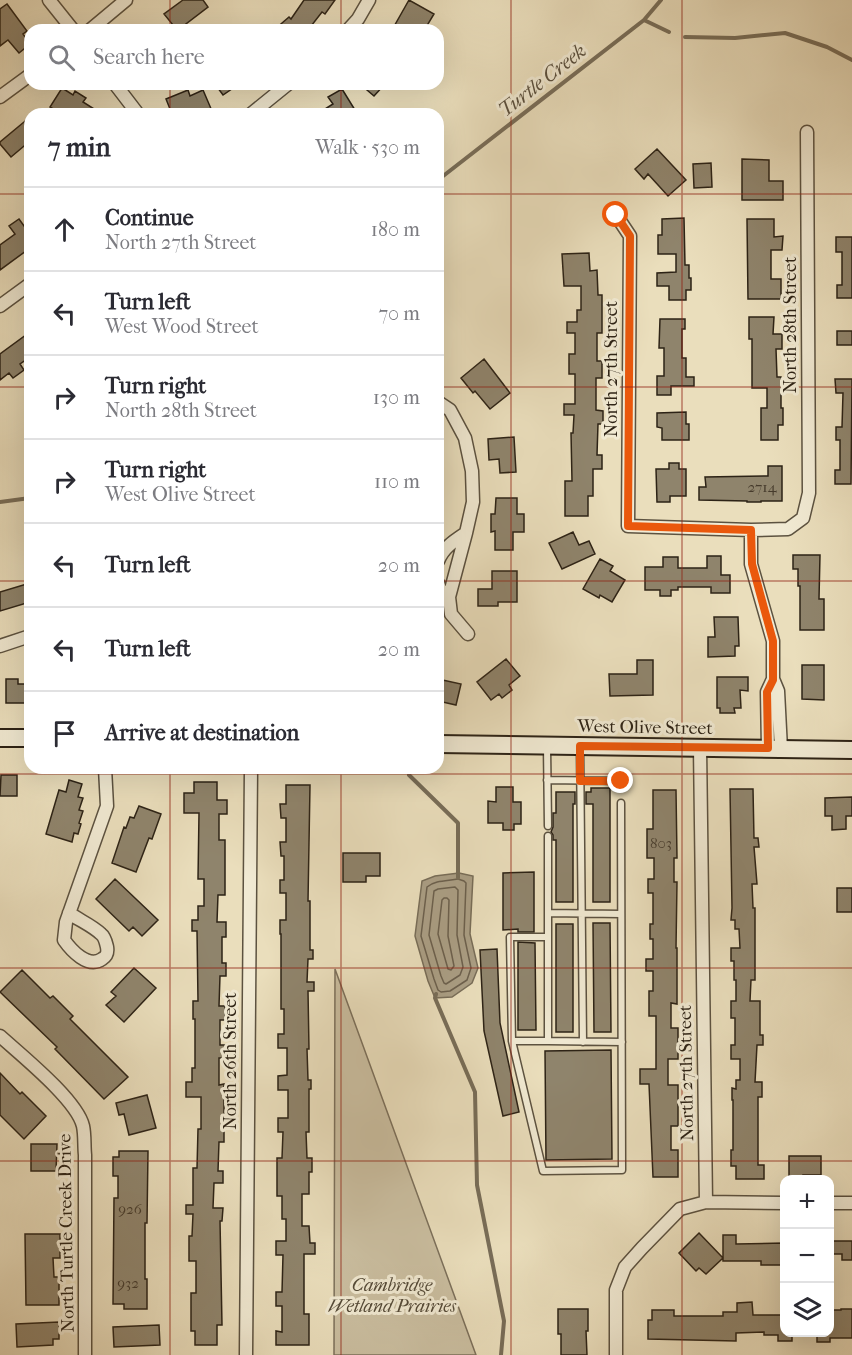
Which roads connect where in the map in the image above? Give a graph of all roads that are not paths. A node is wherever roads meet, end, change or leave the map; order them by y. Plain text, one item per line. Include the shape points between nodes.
1 (49, 0) edge
2 (126, 0) edge
3 (369, 0) edge
4 (68, 24) edge
5 (97, 24) edge
6 (353, 24) edge
7 (24, 79) edge
8 (120, 90) edge
9 (281, 90) edge
10 (0, 97) edge
11 (133, 108) edge
12 (258, 108) edge
13 (807, 132) dead end
14 (616, 215) dead end
15 (24, 288) edge
16 (0, 306) edge
17 (444, 406) edge
18 (751, 530) junction
19 (466, 533) junction
20 (444, 551) edge
21 (444, 593) edge
22 (449, 597) junction
23 (468, 634) dead end
24 (24, 638) edge
25 (0, 646) edge
26 (0, 738) edge
27 (24, 738) edge
28 (444, 744) edge
29 (547, 746) junction
30 (580, 746) junction
31 (700, 747) junction
32 (774, 749) junction
33 (852, 750) edge
34 (105, 774) edge
35 (251, 774) edge
36 (548, 780) junction
37 (580, 781) junction
38 (621, 781) dead end
39 (621, 803) dead end
40 (548, 826) dead end
41 (548, 836) dead end
42 (69, 913) dead end
43 (548, 913) junction
44 (581, 914) junction
45 (621, 914) junction
46 (548, 937) junction
47 (0, 1036) edge
48 (512, 1041) junction
49 (548, 1041) junction
50 (583, 1042) junction
51 (622, 1042) junction
52 (705, 1202) junction
53 (780, 1203) edge
54 (834, 1203) edge
55 (852, 1203) edge
56 (85, 1355) edge
57 (246, 1355) edge
58 (616, 1355) edge

1 - 4 street
2 - 5 street
3 - 6 street
7 - 10 street
8 - 11 street
9 - 12 street
13 - 18 street, North 28th Street via 809,493 803,518 788,529
14 - 18 street, North 27th Street via 630,236 628,526
15 - 16 street
17 - 19 street via 465,438 472,471 473,502
18 - 32 street via 752,564 773,641 773,680 778,691
19 - 20 street
19 - 22 street
21 - 22 street
22 - 23 street via 451,614
24 - 25 street
26 - 27 main road
28 - 29 main road, West Olive Street
29 - 30 main road, West Olive Street
29 - 36 lane
30 - 31 main road, West Olive Street
30 - 37 lane
31 - 32 main road, West Olive Street
31 - 52 street, North 27th Street
32 - 33 main road, West Olive Street
34 - 42 street via 107,806
35 - 57 street, North 26th Street
36 - 37 lane
36 - 40 lane
37 - 38 lane
37 - 44 lane
39 - 45 lane
41 - 43 lane
43 - 44 lane
43 - 46 lane
44 - 45 lane
44 - 50 lane
45 - 51 lane
46 - 48 lane via 510,937
46 - 49 lane
47 - 56 street, North Turtle Creek Drive via 72,1105 83,1125
48 - 49 lane
48 - 51 lane via 543,1171 622,1170
49 - 50 lane
50 - 51 lane
52 - 53 street
52 - 58 street via 680,1209 625,1268 616,1290
54 - 55 street

